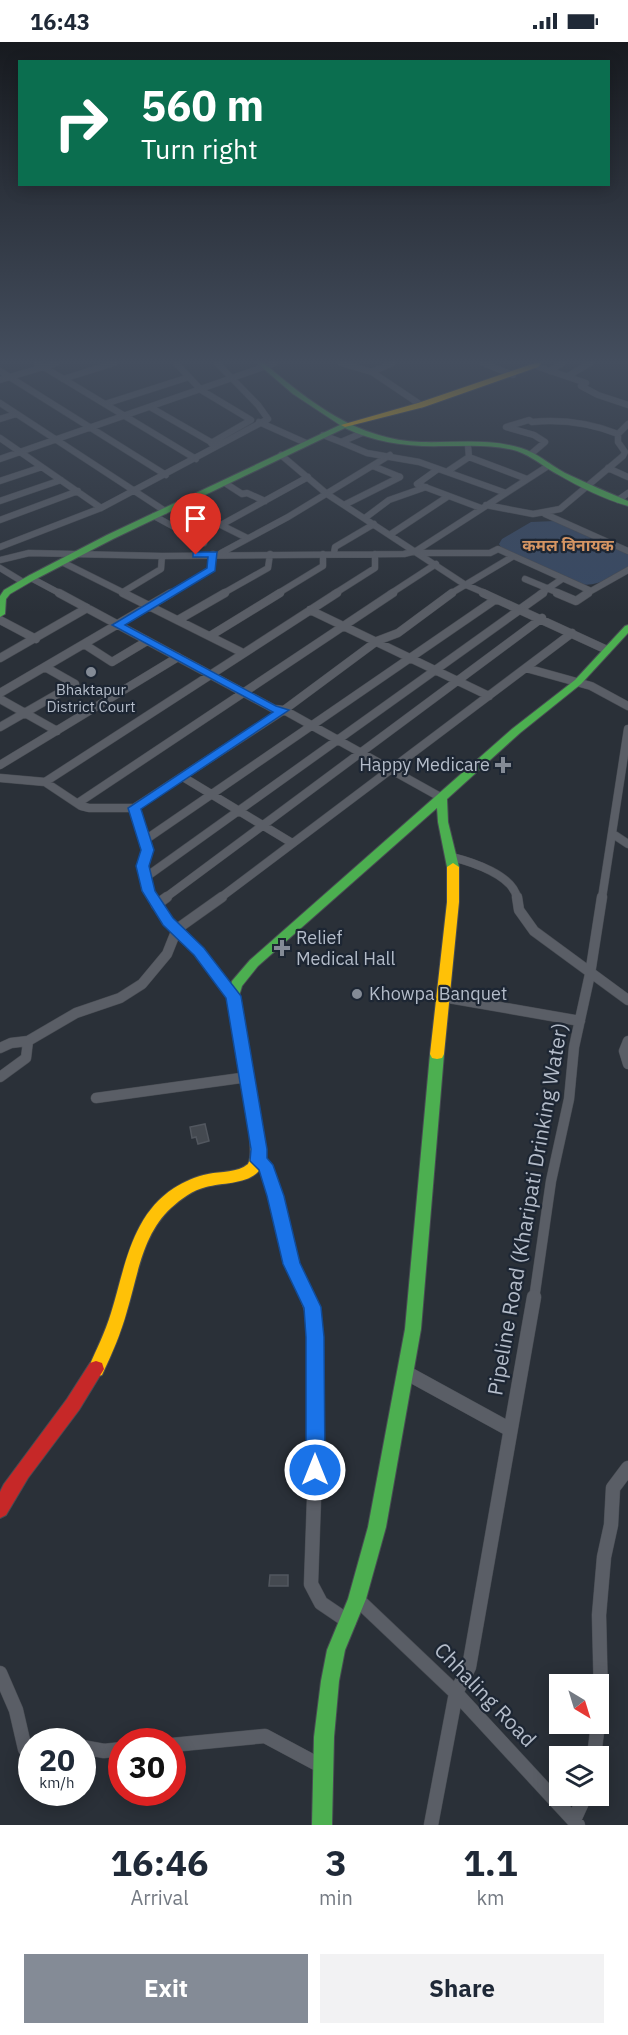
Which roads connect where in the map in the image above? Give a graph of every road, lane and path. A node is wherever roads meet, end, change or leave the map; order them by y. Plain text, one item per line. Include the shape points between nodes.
1 (11, 446) edge
2 (36, 446) edge
3 (66, 446) edge
4 (120, 446) edge
5 (175, 446) edge
6 (299, 446) edge
7 (351, 446) edge
8 (429, 446) edge
9 (540, 446) edge
10 (626, 446) edge
11 (218, 447) edge
12 (469, 451) junction
13 (20, 452) junction
14 (531, 454) junction
15 (281, 455) junction
16 (390, 455) junction
17 (0, 459) edge
18 (196, 459) junction
19 (373, 466) junction
20 (548, 466) junction
21 (42, 467) junction
22 (608, 468) junction
23 (438, 470) junction
24 (448, 471) junction
25 (166, 475) junction
26 (308, 477) junction
27 (628, 477) edge
28 (527, 479) junction
29 (61, 480) junction
30 (0, 481) edge
31 (225, 483) junction
32 (588, 487) junction
33 (426, 488) junction
34 (135, 491) junction
35 (78, 492) junction
36 (506, 493) junction
37 (327, 494) junction
38 (447, 497) junction
39 (625, 499) edge
40 (0, 501) edge
41 (265, 501) junction
42 (183, 503) junction
43 (346, 504) junction
44 (483, 507) junction
45 (101, 508) junction
46 (552, 512) junction
47 (160, 513) junction
48 (542, 513) junction
49 (365, 518) junction
50 (0, 520) edge
51 (374, 524) junction
52 (221, 525) junction
53 (391, 534) junction
54 (247, 538) junction
55 (204, 543) dead end
56 (628, 545) edge
57 (0, 547) edge
58 (628, 550) edge
59 (418, 552) junction
60 (333, 553) junction
61 (76, 554) junction
62 (216, 554) junction
63 (270, 554) junction
64 (323, 554) junction
65 (375, 554) junction
66 (162, 556) junction
67 (512, 557) junction
68 (0, 560) edge
69 (62, 562) junction
70 (436, 564) junction
71 (0, 568) edge
72 (628, 570) edge
73 (525, 579) dead end
74 (562, 579) junction
75 (27, 580) junction
76 (464, 584) junction
77 (548, 588) junction
78 (591, 591) junction
79 (123, 592) junction
80 (1, 599) edge
81 (496, 599) junction
82 (150, 606) junction
83 (87, 608) junction
84 (518, 608) junction
85 (310, 610) junction
86 (0, 614) edge
87 (542, 618) junction
88 (0, 620) edge
89 (178, 620) junction
90 (117, 625) junction
91 (345, 626) junction
92 (628, 628) edge
93 (572, 633) junction
94 (210, 636) junction
95 (36, 639) junction
96 (147, 641) junction
97 (377, 641) junction
98 (84, 644) junction
99 (607, 650) junction
100 (243, 653) junction
101 (178, 657) junction
102 (411, 657) junction
103 (0, 658) edge
104 (45, 667) junction
105 (526, 668) junction
106 (436, 670) junction
107 (209, 674) junction
108 (459, 681) junction
109 (579, 682) junction
110 (0, 693) edge
111 (244, 693) junction
112 (489, 696) junction
113 (0, 699) edge
114 (628, 706) edge
115 (284, 710) junction
116 (23, 713) junction
117 (313, 726) junction
118 (0, 727) edge
119 (628, 729) edge
120 (57, 731) junction
121 (338, 739) junction
122 (361, 752) junction
123 (0, 765) edge
124 (391, 768) junction
125 (183, 777) junction
126 (0, 778) edge
127 (45, 782) junction
128 (212, 794) junction
129 (442, 798) junction
130 (78, 803) junction
131 (134, 808) junction
132 (239, 811) junction
133 (262, 826) junction
134 (613, 834) junction
135 (145, 840) junction
136 (292, 843) junction
137 (628, 844) edge
138 (452, 857) junction
139 (146, 877) junction
140 (156, 905) junction
141 (177, 929) junction
142 (590, 974) junction
143 (233, 996) junction
144 (443, 997) junction
145 (628, 1000) edge
146 (580, 1020) junction
147 (28, 1041) junction
148 (628, 1041) edge
149 (0, 1047) edge
150 (628, 1064) edge
151 (0, 1077) edge
152 (248, 1077) junction
153 (96, 1098) dead end
154 (258, 1161) junction
155 (405, 1372) junction
156 (510, 1429) junction
157 (628, 1468) edge
158 (0, 1509) edge
159 (357, 1599) junction
160 (349, 1622) junction
161 (0, 1673) edge
162 (600, 1674) edge
163 (456, 1693) junction
164 (20, 1728) edge
165 (186, 1744) edge
166 (323, 1767) junction
167 (583, 1806) edge
168 (576, 1823) edge
169 (322, 1825) edge
170 (431, 1825) edge

1 - 13 street
2 - 13 street
3 - 34 street
4 - 25 street
5 - 18 street
6 - 15 main road
7 - 16 street
8 - 12 main road
9 - 14 street
10 - 22 street via 623,456
11 - 18 street
12 - 14 main road via 509,448
12 - 24 street
12 - 28 street
13 - 17 street
13 - 21 street
14 - 20 main road
15 - 26 street
15 - 31 main road
16 - 19 street
16 - 23 street
18 - 25 street
19 - 37 street
19 - 43 street via 400,477
20 - 28 street
20 - 32 main road
21 - 29 street
21 - 30 street
22 - 27 street
22 - 32 street
23 - 24 street
23 - 33 street via 417,484
24 - 36 street
25 - 34 street
26 - 37 street
26 - 41 street
28 - 36 street
29 - 35 street
29 - 40 street
31 - 41 street via 242,494
31 - 42 main road
32 - 39 main road
32 - 46 street
33 - 38 street
33 - 49 street via 389,500
34 - 45 street
34 - 47 street
35 - 45 street
35 - 50 street
36 - 44 street
37 - 43 street
37 - 54 street
38 - 44 street
38 - 53 street
41 - 52 street
42 - 47 main road
42 - 52 street
43 - 49 street
44 - 48 street
44 - 59 street
45 - 57 street
46 - 48 street
46 - 56 street
47 - 55 street
47 - 61 main road
48 - 58 street
49 - 51 street
51 - 53 street
51 - 60 street via 335,547
52 - 54 street
53 - 59 street
54 - 62 street
59 - 65 street
59 - 67 street via 490,553 498,549
59 - 70 street
60 - 64 street
60 - 65 street
61 - 66 street
61 - 68 street via 29,553
61 - 69 main road
62 - 63 street
62 - 66 street
62 - 82 street via 212,569
63 - 64 street
63 - 89 street via 268,568
64 - 94 street via 323,566
65 - 85 street via 375,568
66 - 79 street via 161,568
67 - 74 street
67 - 76 street
69 - 75 main road
69 - 79 street
70 - 76 street
70 - 91 street
71 - 75 street
72 - 78 street
73 - 77 street
74 - 77 street
74 - 78 street
75 - 80 main road
75 - 83 street
76 - 81 street
76 - 97 street via 398,633
77 - 78 street via 576,601
77 - 84 street
79 - 82 street
80 - 86 main road
81 - 84 street
81 - 102 street
82 - 89 street
82 - 90 street
83 - 90 street
83 - 95 street
84 - 87 street
84 - 106 street
85 - 91 street
85 - 100 street
87 - 93 street
87 - 108 street
88 - 95 street
89 - 94 street
90 - 96 street
90 - 98 street
91 - 97 street
91 - 111 street
92 - 99 main road
93 - 99 street
93 - 105 street
94 - 100 street
95 - 103 street
96 - 98 street via 112,662
96 - 101 street
97 - 102 street
97 - 115 street
98 - 104 street
99 - 109 main road
100 - 107 street
101 - 107 street
101 - 120 street
102 - 106 street
102 - 117 street
104 - 110 street
104 - 116 street via 75,684
105 - 109 street
105 - 112 street
106 - 108 street
106 - 121 street
107 - 111 street
107 - 127 street
108 - 112 street
108 - 122 street
109 - 114 street
109 - 129 main road via 516,730
111 - 115 street
111 - 130 street
112 - 124 street
113 - 116 street
115 - 117 street
115 - 125 street
116 - 118 street
116 - 120 street
117 - 121 street
117 - 128 street
119 - 134 street, Pipeline Road (Kharipati Drinking Water)
120 - 123 street
121 - 122 street
121 - 132 street
122 - 124 street
122 - 133 street
124 - 129 street
124 - 136 street
125 - 128 street
125 - 131 street
126 - 127 street
127 - 130 street
128 - 132 street
128 - 135 street
129 - 138 main road via 442,827
129 - 143 main road via 254,963 236,984
130 - 131 street via 98,809
131 - 135 street
132 - 133 street
132 - 139 street
133 - 136 street
133 - 140 street
134 - 137 street
134 - 142 street, Pipeline Road (Kharipati Drinking Water) via 604,869
135 - 139 street
136 - 141 street
138 - 142 street via 504,879 516,892 525,921
138 - 144 main road via 453,902
139 - 140 street
140 - 141 street
141 - 143 street
141 - 147 street via 163,962 148,980 126,995 73,1014
142 - 145 street
142 - 146 street, Pipeline Road (Kharipati Drinking Water)
143 - 152 main road
144 - 146 street
144 - 155 main road via 421,1256
146 - 156 street, Pipeline Road (Kharipati Drinking Water)
147 - 149 street
147 - 151 street via 26,1058
148 - 150 street via 624,1052
152 - 153 street
152 - 154 main road
154 - 158 main road via 245,1174 195,1183 151,1219 136,1247 100,1363 16,1479
154 - 160 street via 265,1165 291,1264 310,1300 314,1318 311,1584 327,1610
155 - 156 street
155 - 159 main road via 376,1527
156 - 163 street, Pipeline Road (Kharipati Drinking Water) via 469,1667
157 - 162 street via 613,1488 599,1615
159 - 160 main road
159 - 163 street, Chhaling Road
160 - 166 main road via 336,1650 330,1681
161 - 164 street
163 - 168 street, Chhaling Road
163 - 170 street, Pipeline Road (Kharipati Drinking Water)
165 - 166 street via 265,1736
166 - 169 main road
167 - 168 street

